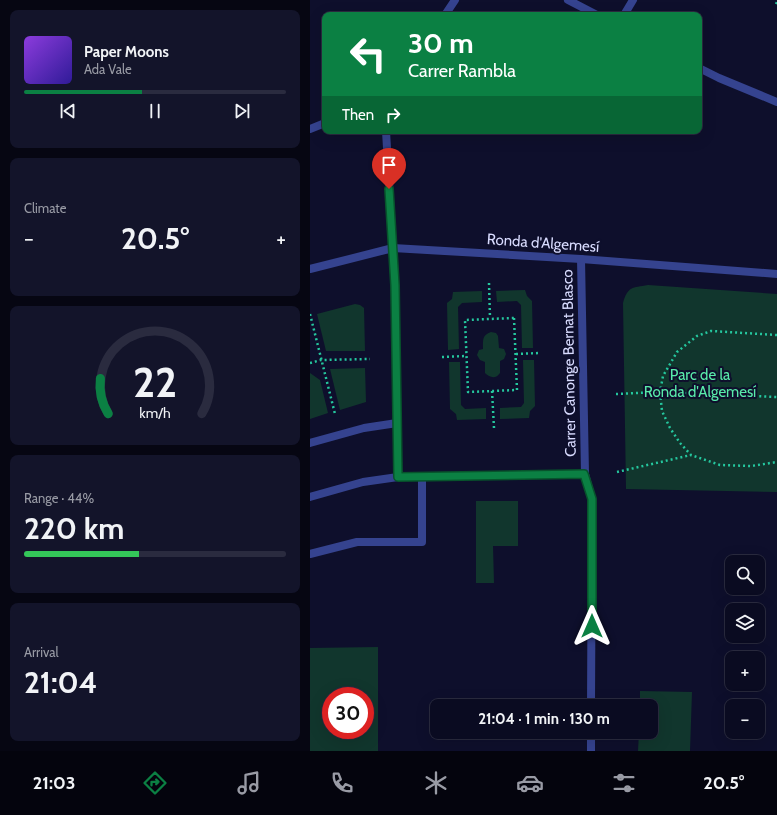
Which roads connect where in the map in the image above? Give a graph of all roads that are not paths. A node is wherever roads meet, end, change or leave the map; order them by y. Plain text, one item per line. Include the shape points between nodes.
1 (455, 0) edge
2 (568, 0) edge
3 (633, 0) edge
4 (447, 12) edge
5 (591, 12) edge
6 (626, 12) edge
7 (702, 70) edge
8 (777, 102) edge
9 (322, 124) edge
10 (310, 128) edge
11 (386, 134) edge
12 (393, 248) junction
13 (581, 259) junction
14 (310, 268) edge
15 (777, 274) edge
16 (397, 423) junction
17 (310, 442) edge
18 (584, 474) junction
19 (398, 477) junction
20 (422, 477) junction
21 (310, 497) edge
22 (310, 554) edge
23 (591, 699) edge
24 (591, 739) edge
25 (591, 751) edge

1 - 4 street
2 - 5 street
3 - 6 street
7 - 8 street
9 - 10 street
11 - 12 street
12 - 13 street, Ronda d'Algemesí
12 - 14 street, Ronda d'Algemesí
12 - 16 street
13 - 15 street, Ronda d'Algemesí
13 - 18 street, Carrer Canonge Bernat Blasco
16 - 17 street via 364,428
16 - 19 street
18 - 20 street
18 - 23 street, Carrer Canonge Bernat Blasco via 592,499
19 - 20 street
19 - 21 street via 362,482
20 - 22 street via 422,542 357,542
24 - 25 street

